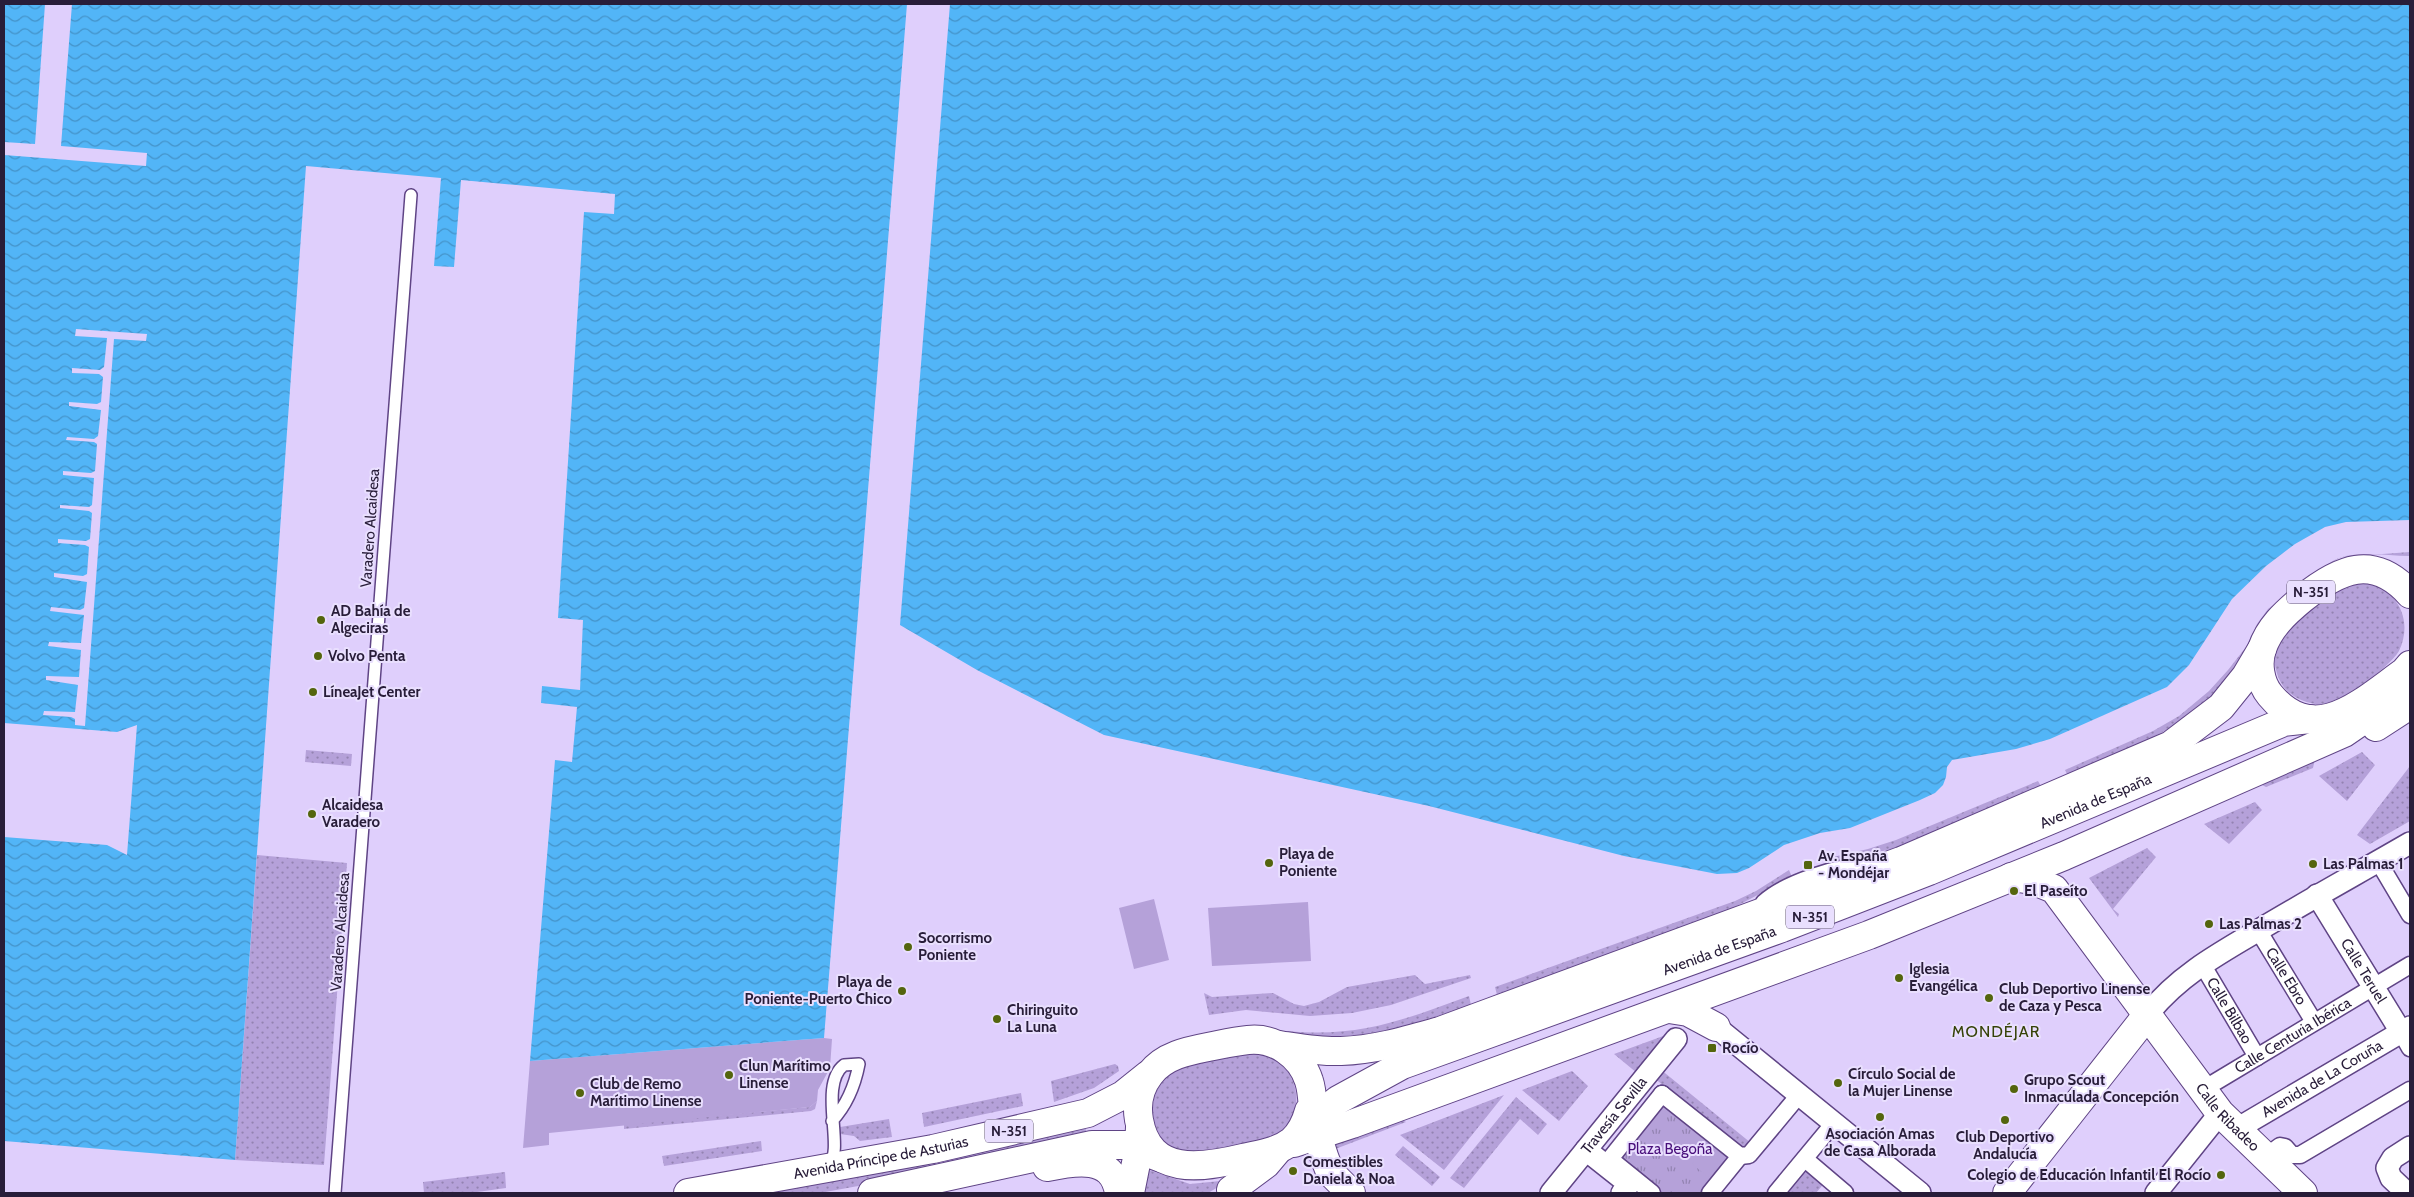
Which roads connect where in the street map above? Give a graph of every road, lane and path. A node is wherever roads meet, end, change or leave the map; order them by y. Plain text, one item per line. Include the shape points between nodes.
1 (411, 195) dead end
2 (2410, 570) edge
3 (2380, 572) junction
4 (2410, 594) edge
5 (2262, 649) junction
6 (2408, 670) edge
7 (2410, 705) edge
8 (2310, 719) junction
9 (2307, 749) junction
10 (2410, 842) edge
11 (2064, 856) junction
12 (2378, 861) junction
13 (2010, 877) junction
14 (2054, 890) junction
15 (2317, 895) junction
16 (2410, 915) edge
17 (2258, 930) junction
18 (2202, 964) junction
19 (2410, 965) edge
20 (2374, 987) junction
21 (1725, 988) junction
22 (1669, 1009) junction
23 (2148, 1014) junction
24 (2314, 1022) junction
25 (1716, 1027) junction
26 (2407, 1036) edge
27 (1676, 1039) dead end
28 (1279, 1046) junction
29 (2257, 1057) junction
30 (1151, 1073) junction
31 (1646, 1076) junction
32 (2202, 1090) junction
33 (2410, 1090) edge
34 (1662, 1094) junction
35 (1799, 1095) junction
36 (832, 1121) junction
37 (2227, 1122) junction
38 (1834, 1124) junction
39 (1298, 1132) junction
40 (1140, 1138) junction
41 (2410, 1147) edge
42 (1740, 1156) junction
43 (1599, 1157) junction
44 (2264, 1158) junction
45 (1805, 1159) junction
46 (837, 1161) junction
47 (1330, 1172) junction
48 (1630, 1190) edge
49 (1228, 1192) edge
50 (335, 1193) edge
51 (688, 1193) edge
52 (872, 1193) edge
53 (934, 1193) edge
54 (1119, 1193) edge
55 (1130, 1193) edge
56 (1352, 1193) edge
57 (1551, 1193) edge
58 (1652, 1193) edge
59 (1710, 1193) edge
60 (1776, 1193) edge
61 (1845, 1193) edge
62 (1920, 1193) edge
63 (2007, 1193) edge
64 (2156, 1193) edge
65 (2303, 1193) edge
66 (2407, 1193) edge

1 - 50 lane, Varadero Alcaidesa
2 - 3 main road, N-351
3 - 4 main road, N-351 via 2398,581
3 - 5 main road, N-351 via 2361,569 2341,572 2324,582 2276,624
5 - 8 main road, N-351 via 2260,669 2267,692 2288,711
5 - 28 main road, Avenida de España / N-351 via 2246,676 2221,707 2171,746 1902,861 1398,1043 1340,1051
6 - 8 main road, N-351 via 2345,713 2330,719
6 - 9 main road via 2382,707 2344,733
7 - 9 main road via 2350,742 2331,748
8 - 39 main road, Avenida de España / N-351 via 2284,722 1929,871 1818,914 1402,1065 1361,1086
9 - 11 main road
10 - 12 street
11 - 13 main road
11 - 14 main road via 2055,876
12 - 15 street
12 - 16 street
13 - 14 main road via 2032,880
13 - 21 main road via 1869,935
14 - 23 main road, Calle Ribadeo
15 - 17 street
15 - 20 street, Calle Teruel
17 - 18 street
17 - 24 street, Calle Ebro
18 - 23 street via 2179,980
18 - 29 street, Calle Bilbao
19 - 20 street, Calle Centuria Ibérica
20 - 24 street, Calle Centuria Ibérica
20 - 26 street, Calle Teruel
21 - 22 main road
21 - 25 main road via 1713,1010 1712,1020
22 - 25 main road via 1688,1012
22 - 39 main road
23 - 32 main road, Calle Ribadeo
23 - 63 main road
24 - 29 street, Calle Centuria Ibérica
25 - 35 street
26 - 37 street, Avenida de La Coruña
27 - 31 street, Travesía Sevilla
28 - 30 main road, N-351 via 1249,1039 1184,1052 1166,1060
28 - 39 main road, N-351 via 1302,1066 1309,1081
29 - 32 street, Calle Centuria Ibérica
30 - 40 main road, N-351 via 1138,1099
30 - 46 main road, Avenida Príncipe de Asturias / N-351 via 1123,1096 1088,1113
31 - 34 street via 1661,1088
31 - 43 street, Travesía Sevilla
32 - 37 main road, Calle Ribadeo
33 - 44 street via 2300,1155 2292,1155 2280,1146
34 - 42 street
34 - 43 street
35 - 38 street
35 - 42 street via 1749,1155
36 - 36 lane via 848,1096 859,1064 844,1065 835,1076
36 - 46 lane
37 - 44 main road, Calle Ribadeo
37 - 64 street
38 - 45 street
38 - 62 street
39 - 40 main road, N-351 via 1208,1167 1193,1168 1164,1159
39 - 47 main road
39 - 47 main road via 1305,1158
39 - 49 main road via 1266,1164
40 - 52 main road, N-351 via 1127,1145 1092,1144
40 - 55 main road
41 - 66 street via 2393,1158 2387,1168 2391,1178
42 - 59 street
43 - 48 street
43 - 57 street, Travesía Sevilla
43 - 58 street
44 - 65 main road, Calle Ribadeo
45 - 60 street
45 - 61 street
46 - 51 main road, Avenida Príncipe de Asturias / N-351
47 - 56 main road
53 - 54 main road via 1084,1161 1110,1174

